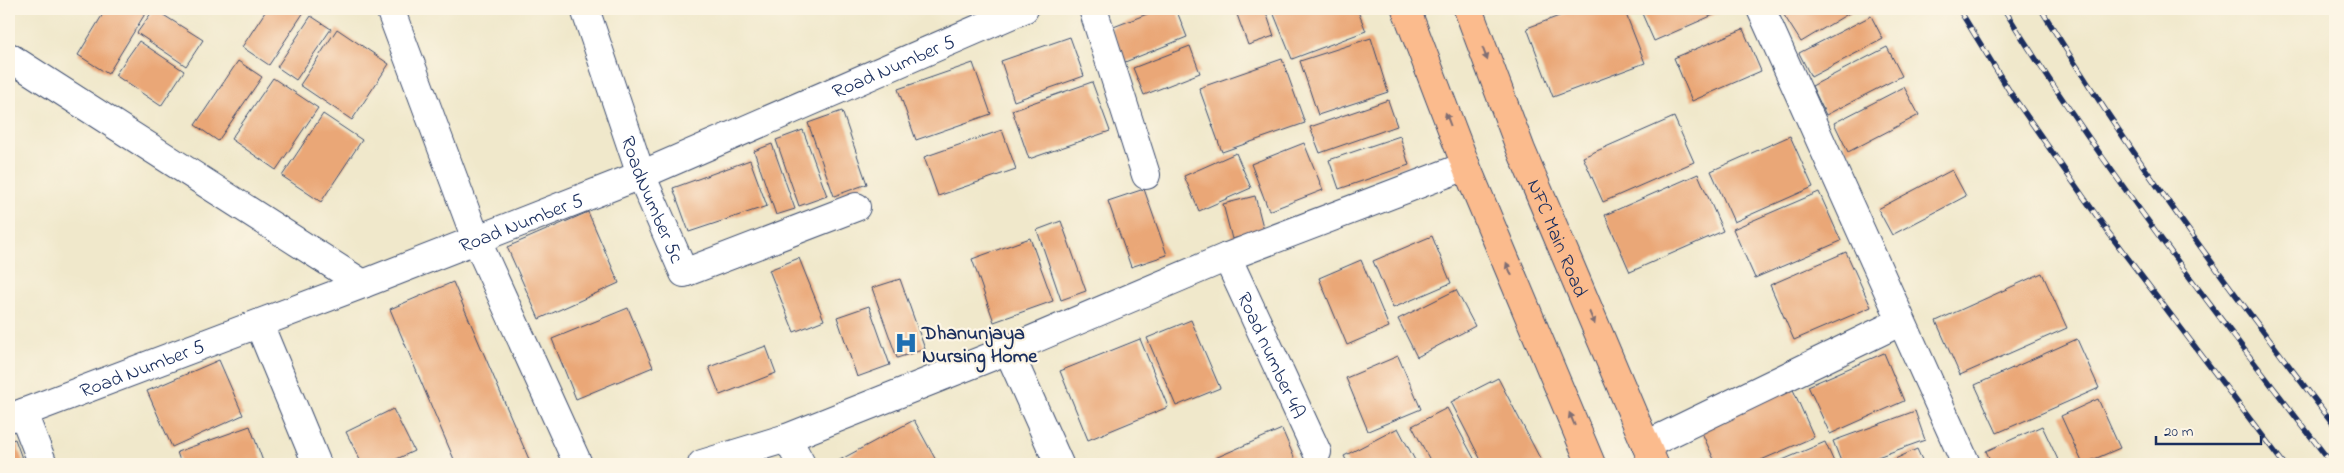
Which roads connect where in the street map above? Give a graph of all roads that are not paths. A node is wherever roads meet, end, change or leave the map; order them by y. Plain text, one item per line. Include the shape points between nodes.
1 (585, 9) edge
2 (1024, 9) edge
3 (1093, 9) edge
4 (1406, 9) edge
5 (1468, 9) edge
6 (1761, 9) edge
7 (388, 13) edge
8 (9, 57) edge
9 (1466, 166) junction
10 (1146, 175) dead end
11 (641, 176) junction
12 (856, 207) dead end
13 (476, 239) junction
14 (1227, 257) junction
15 (363, 284) junction
16 (1900, 322) junction
17 (259, 324) junction
18 (1008, 350) junction
19 (16, 416) edge
20 (787, 438) junction
21 (1317, 452) dead end
22 (1650, 455) edge
23 (44, 464) edge
24 (316, 464) edge
25 (578, 464) edge
26 (702, 464) edge
27 (800, 464) edge
28 (1059, 464) edge
29 (1591, 464) edge
30 (1966, 464) edge

1 - 11 street, RoadNumber 5c
2 - 11 street, Road Number 5
3 - 10 street
9 -> 4 main road
5 -> 22 main road, NFC Main Road via 1521,150
6 - 16 street
7 - 13 street
8 - 15 street
9 - 14 street
29 -> 9 main road
11 - 12 street, RoadNumber 5c via 684,273
11 - 13 street, Road Number 5
13 - 15 street, Road Number 5
13 - 25 street
14 - 18 street
14 - 21 street, Road number 4A
15 - 17 street, Road Number 5
16 - 22 street
16 - 30 street
17 - 19 street, Road Number 5
17 - 24 street
18 - 20 street
18 - 28 street
19 - 23 street
20 - 26 street
20 - 27 street

